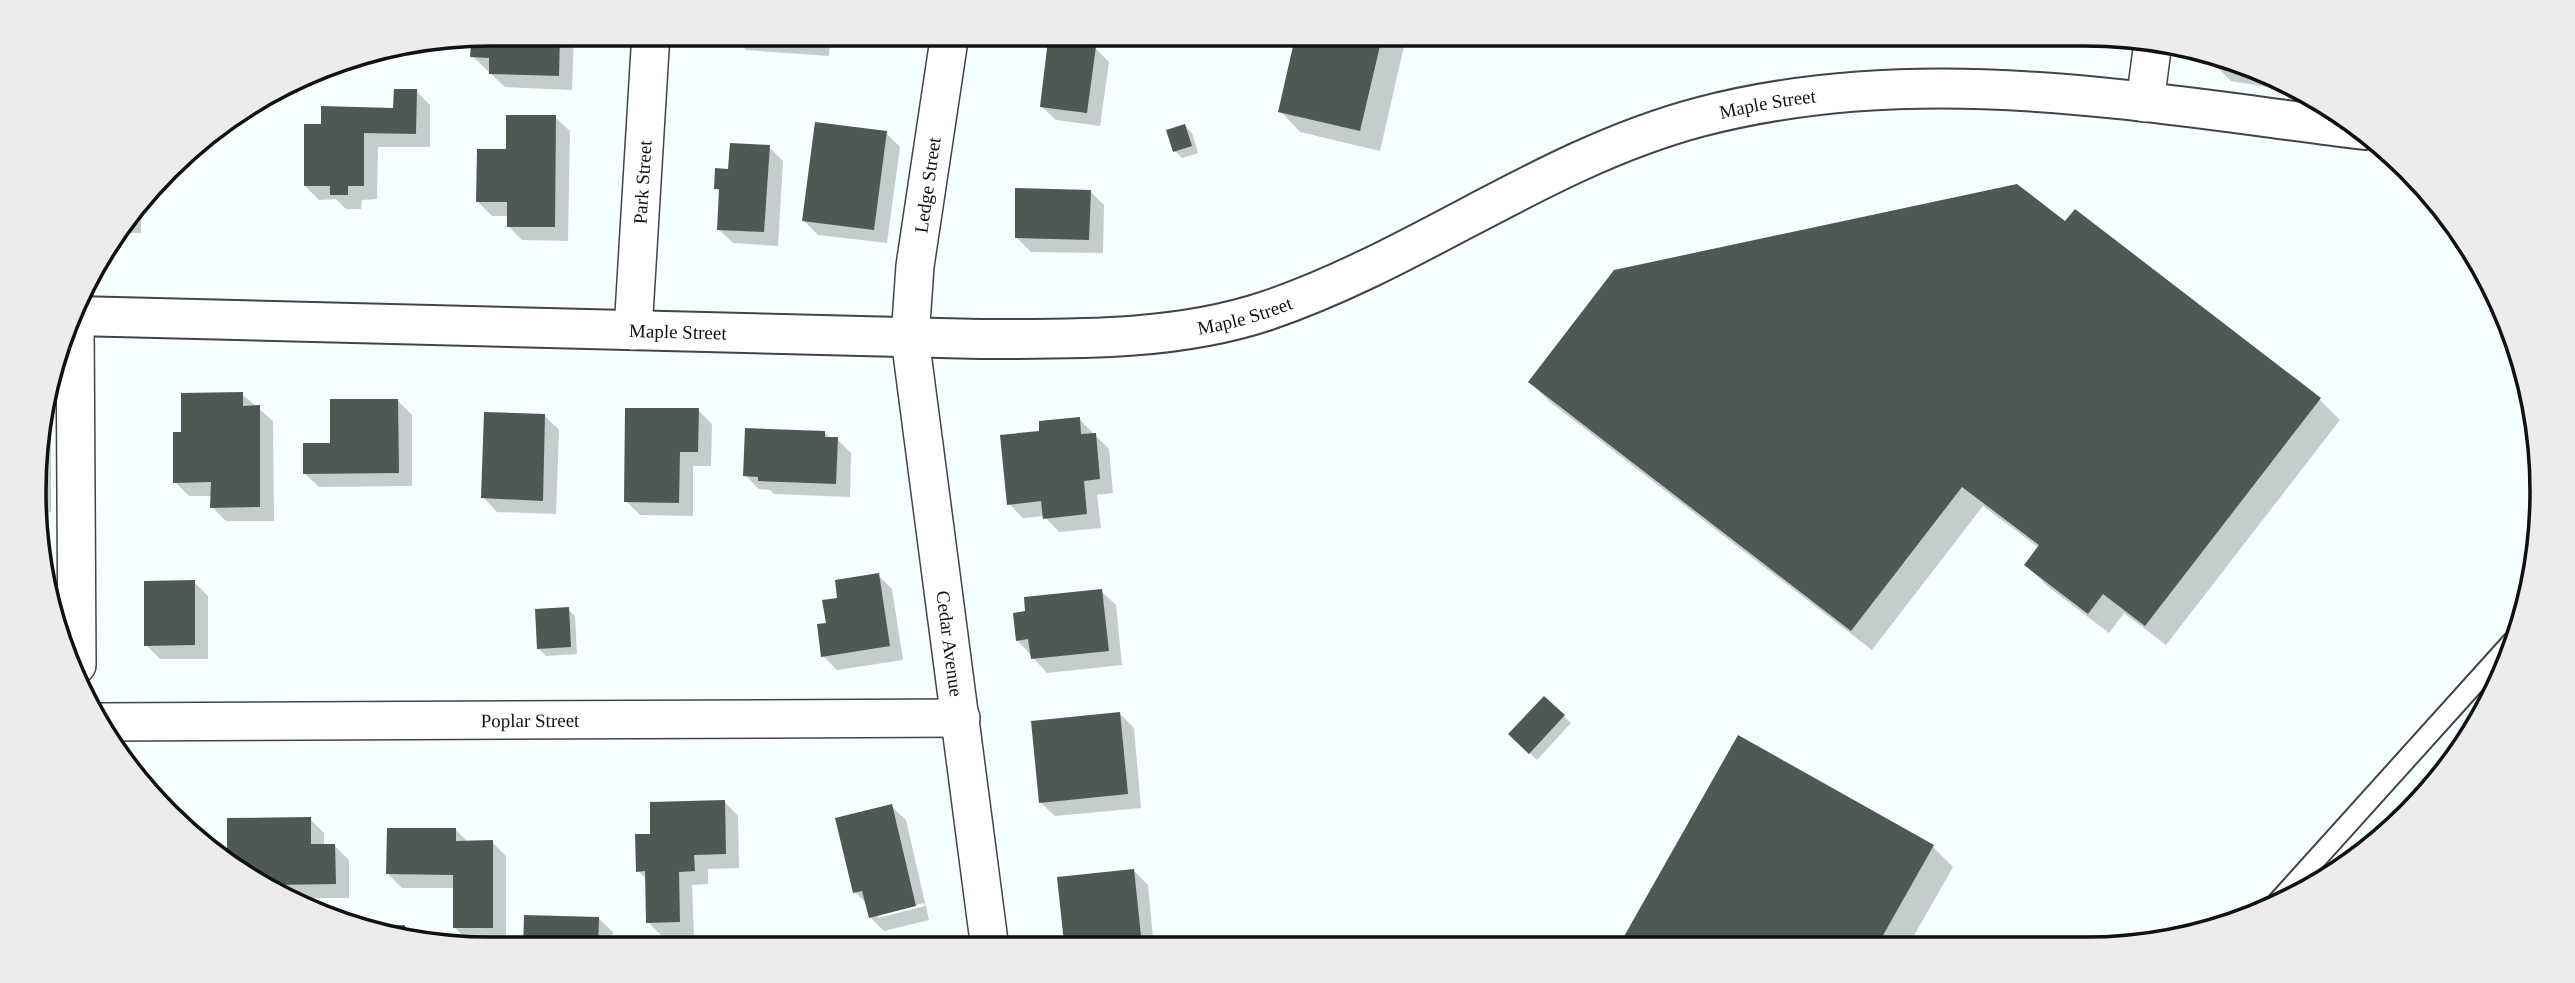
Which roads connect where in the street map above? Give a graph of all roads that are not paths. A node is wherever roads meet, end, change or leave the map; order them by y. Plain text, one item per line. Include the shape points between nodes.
1 (650, 46) edge
2 (948, 46) edge
3 (2152, 51) edge
4 (2145, 103) junction
5 (2339, 127) edge
6 (80, 318) edge
7 (76, 329) edge
8 (633, 331) junction
9 (910, 338) junction
10 (77, 657) edge
11 (2497, 658) edge
12 (961, 718) junction
13 (110, 722) edge
14 (2292, 886) edge
15 (989, 937) edge

1 - 8 street, Park Street
2 - 9 street, Ledge Street via 915,266
3 - 4 street
4 - 5 street, Maple Street
4 - 9 street, Maple Street via 1956,86 1796,97 1696,118 1609,149 1544,177 1341,282 1262,312 1200,327 1131,334
6 - 8 street, Maple Street
7 - 10 street
8 - 9 street, Maple Street
9 - 12 street, Cedar Avenue
11 - 14 lane
12 - 13 street, Poplar Street
12 - 15 street, Cedar Avenue

